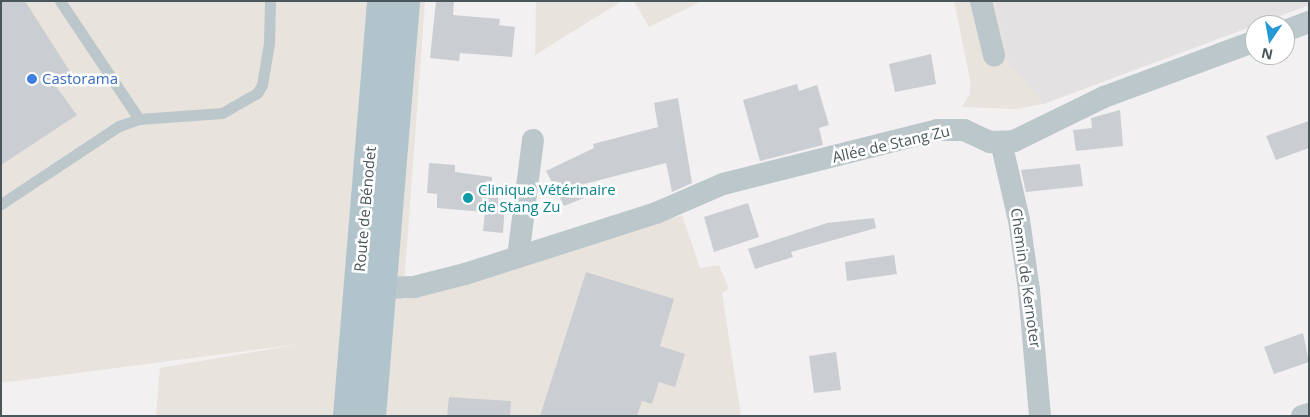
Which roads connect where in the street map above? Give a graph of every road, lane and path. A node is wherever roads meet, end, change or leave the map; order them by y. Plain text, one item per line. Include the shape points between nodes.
1 (60, 1) edge
2 (270, 1) edge
3 (381, 1) edge
4 (406, 1) edge
5 (982, 1) edge
6 (1309, 22) edge
7 (1295, 27) edge
8 (1245, 45) edge
9 (994, 55) dead end
10 (139, 119) junction
11 (372, 130) junction
12 (533, 140) dead end
13 (1001, 142) junction
14 (1, 204) edge
15 (518, 257) junction
16 (384, 288) junction
17 (355, 323) junction
18 (1309, 414) edge
19 (347, 416) edge
20 (372, 416) edge
21 (1040, 416) edge
22 (1302, 416) edge

1 - 10 lane
2 - 10 lane via 269,43 262,85 257,93 222,113
3 - 11 main road, Route de Bénodet
4 - 16 main road, Route de Bénodet
5 - 9 street
6 - 7 street
8 - 13 street via 1104,98 1028,136
10 - 14 lane via 119,126
11 - 16 street via 380,167 372,277
11 - 17 main road, Route de Bénodet
12 - 15 street
13 - 15 street, Allée de Stang Zu via 986,140 972,131 938,130 723,184 656,212
13 - 21 street, Chemin de Kernoter via 1019,220 1029,290
15 - 16 street, Allée de Stang Zu via 428,285 399,290
16 - 17 street via 365,298
16 - 20 main road, Route de Bénodet
17 - 19 main road, Route de Bénodet
18 - 22 street

